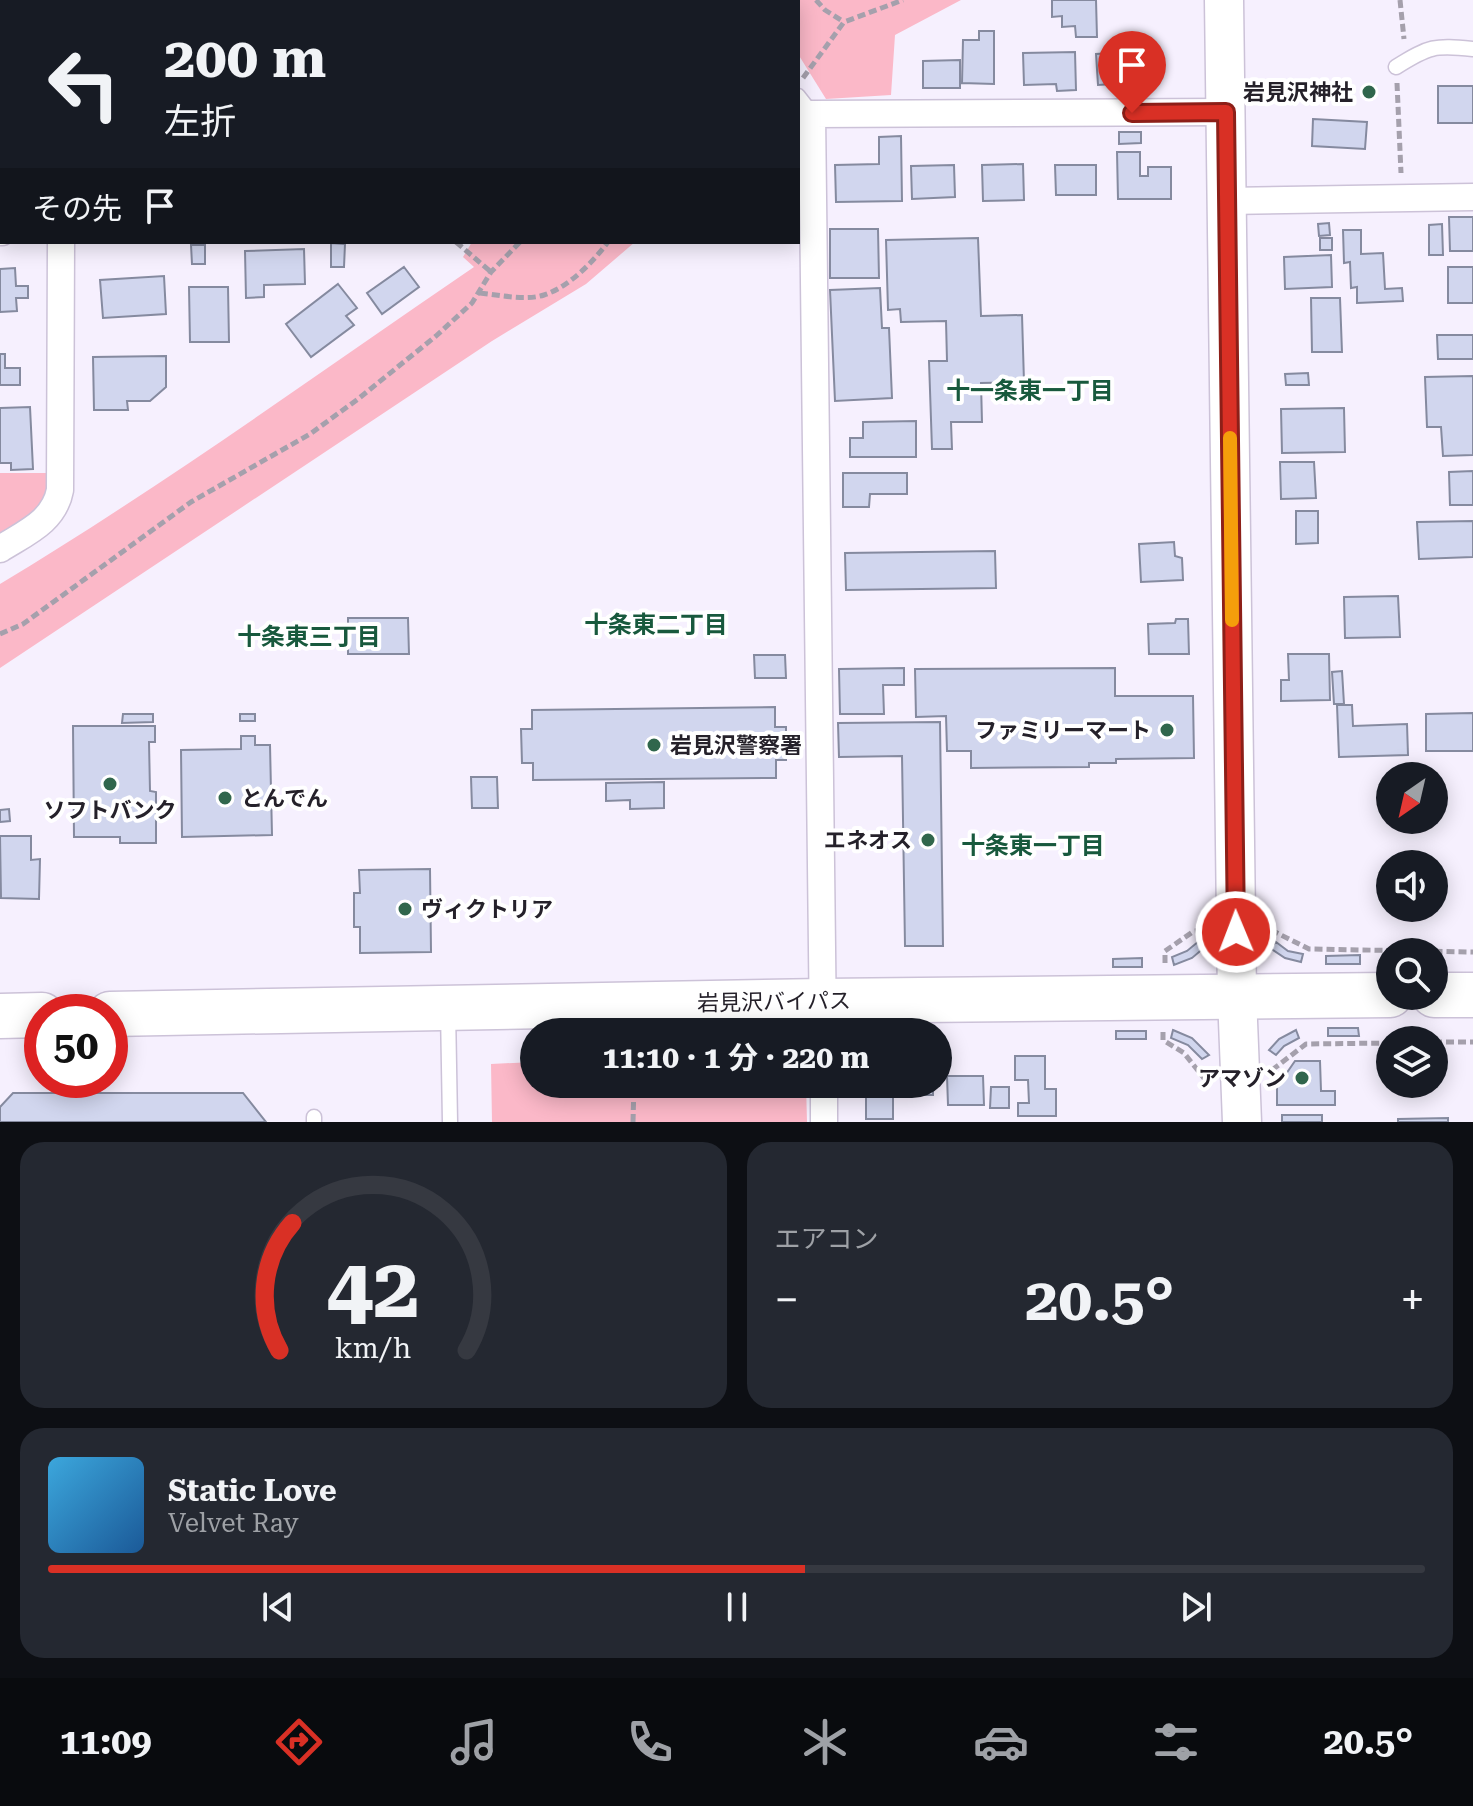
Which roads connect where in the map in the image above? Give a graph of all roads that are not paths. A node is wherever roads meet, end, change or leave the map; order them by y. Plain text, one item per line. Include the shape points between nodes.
1 (1224, 0) edge
2 (1473, 49) edge
3 (1396, 67) road end
4 (805, 105) edge
5 (1226, 112) junction
6 (1473, 197) edge
7 (1227, 201) junction
8 (61, 244) edge
9 (0, 549) edge
10 (1376, 995) edge
11 (1448, 995) edge
12 (1473, 995) edge
13 (1237, 996) junction
14 (448, 1010) junction
15 (128, 1014) edge
16 (24, 1015) edge
17 (0, 1016) edge
18 (823, 1016) edge
19 (824, 1098) edge
20 (1241, 1106) edge
21 (450, 1122) edge
22 (824, 1122) edge

1 - 5 main road
2 - 3 lane via 1424,49
4 - 5 street
4 - 18 street
5 - 7 main road
6 - 7 street
7 - 13 main road
8 - 9 street via 60,490 57,505 39,525
10 - 13 highway, 岩見沢バイパス
11 - 12 highway
13 - 18 highway, 岩見沢バイパス
13 - 20 main road
14 - 15 highway, 岩見沢バイパス
14 - 18 highway, 岩見沢バイパス
14 - 21 lane
16 - 17 highway
19 - 22 street

